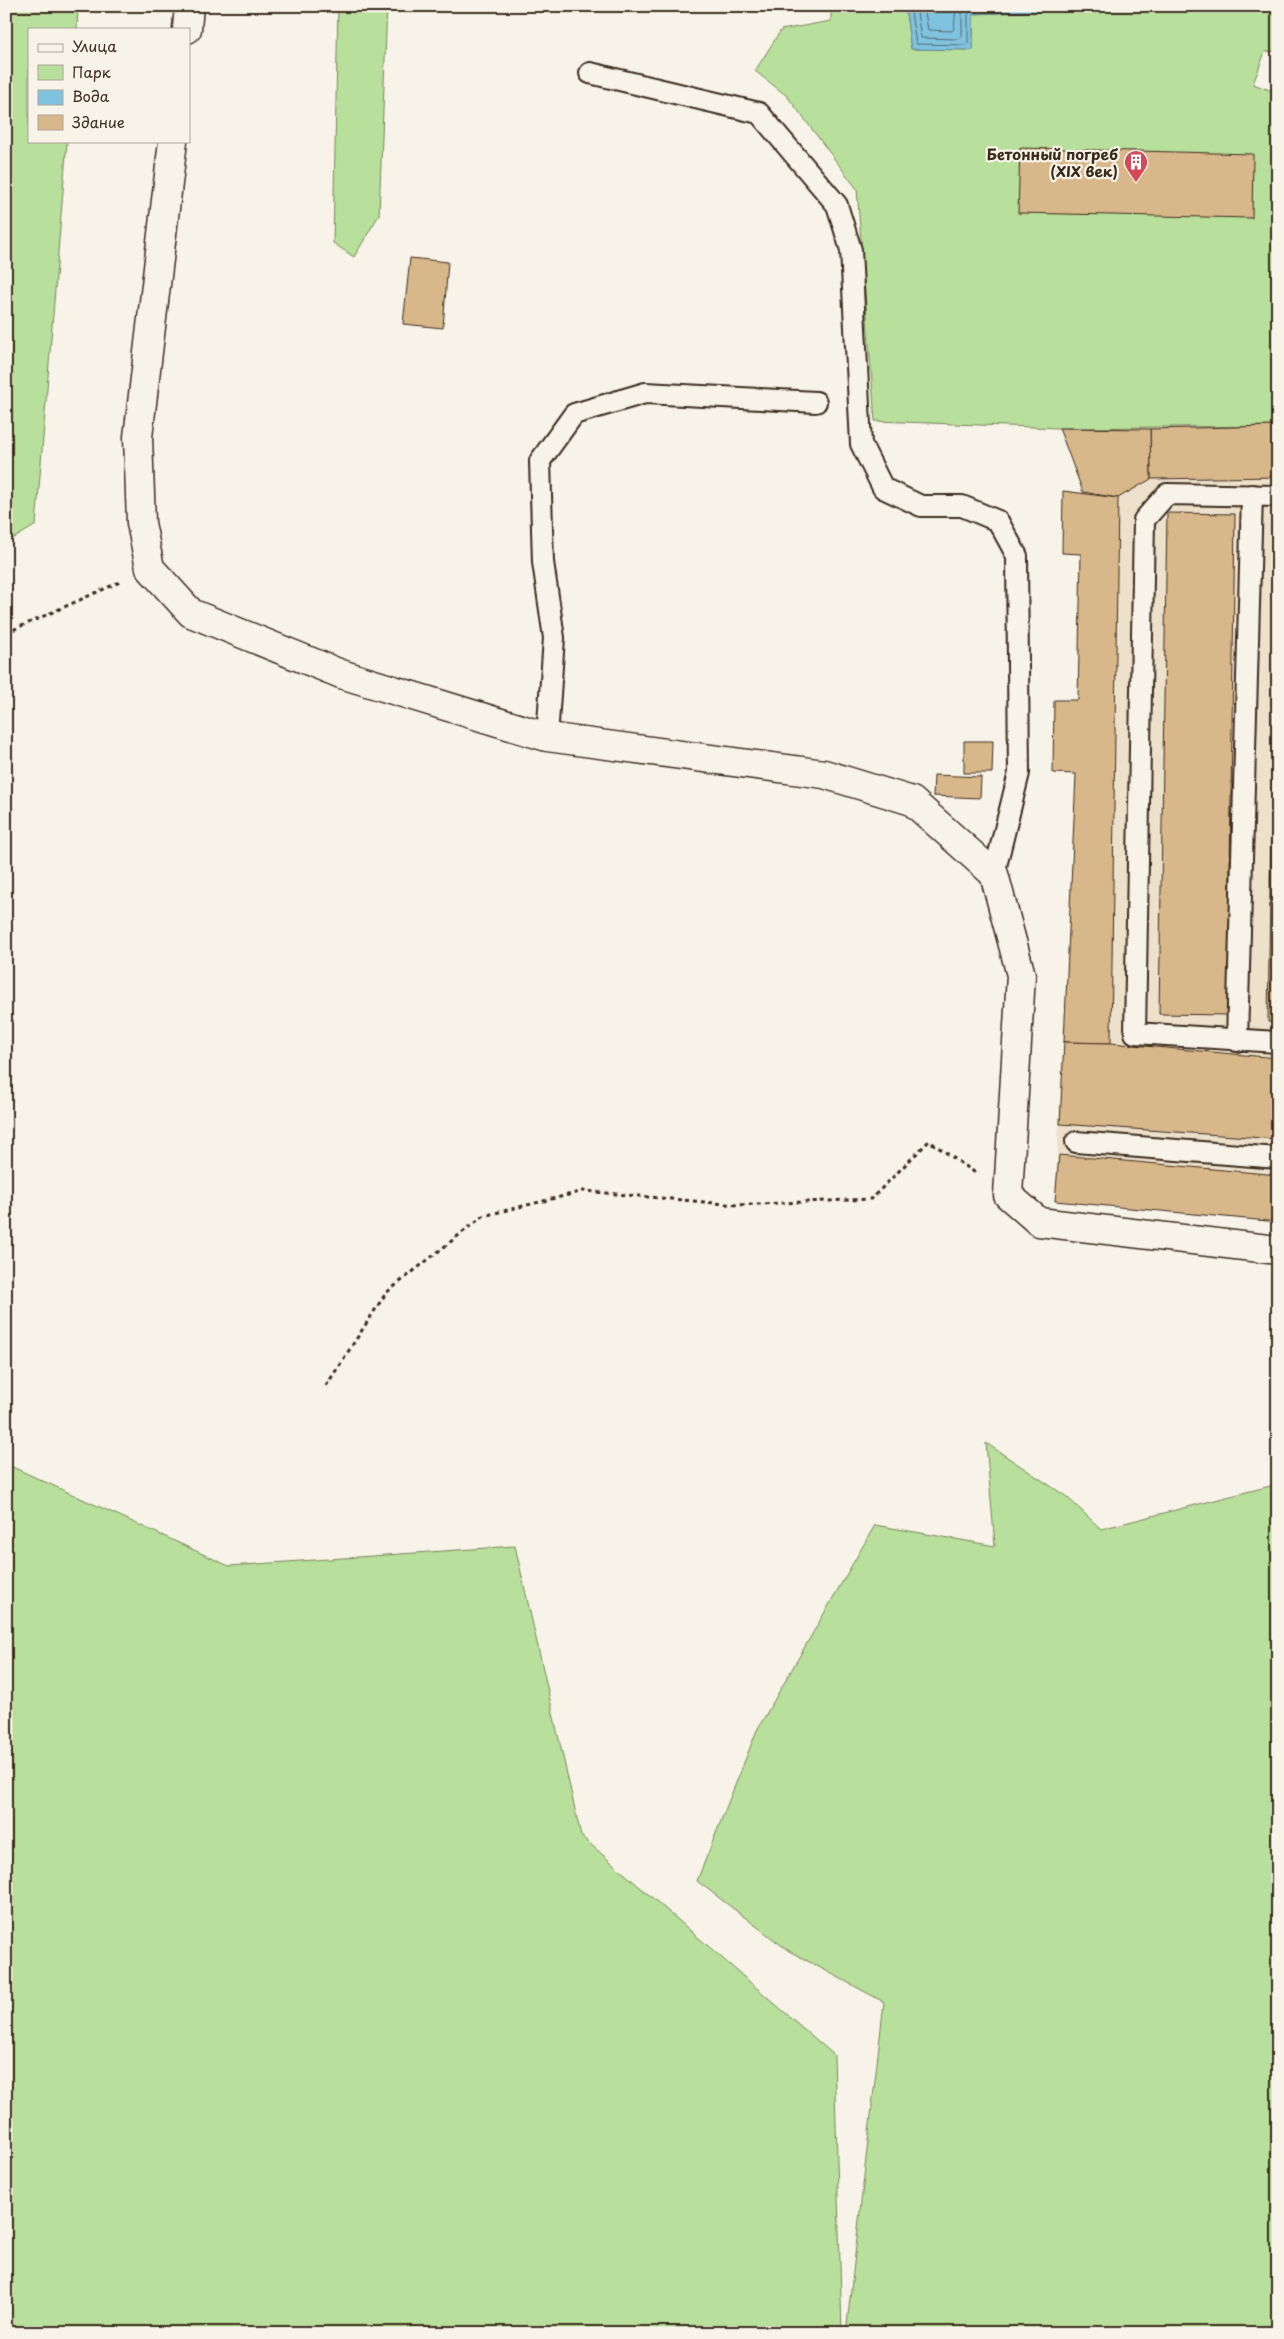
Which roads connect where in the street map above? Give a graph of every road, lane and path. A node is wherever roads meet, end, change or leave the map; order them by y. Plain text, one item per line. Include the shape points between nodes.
1 (189, 6) edge
2 (187, 28) edge
3 (590, 73) dead end
4 (173, 142) edge
5 (816, 402) dead end
6 (1252, 496) junction
7 (1278, 496) edge
8 (150, 568) junction
9 (6, 633) edge
10 (547, 737) junction
11 (994, 874) junction
12 (1237, 1041) junction
13 (1278, 1042) edge
14 (1076, 1142) dead end
15 (1278, 1158) edge
16 (1008, 1195) junction
17 (1278, 1250) edge
18 (326, 1386) dead end

1 - 2 street
3 - 11 lane via 759,113 837,205 851,250 862,444 883,488 921,506 962,506 998,521 1017,556 1020,773
4 - 8 street via 138,437 141,523
5 - 10 lane via 645,393 574,414 540,461 543,562 554,638
6 - 7 lane
6 - 12 lane
6 - 12 lane via 1167,494 1144,520 1135,1033
8 - 9 path
8 - 10 street via 191,613 341,674
10 - 11 street via 824,774 912,801
11 - 16 street via 1021,975
12 - 13 lane
14 - 15 lane
16 - 17 street via 1039,1222
16 - 18 path via 929,1142 870,1199 737,1205 584,1191 483,1216 386,1293

